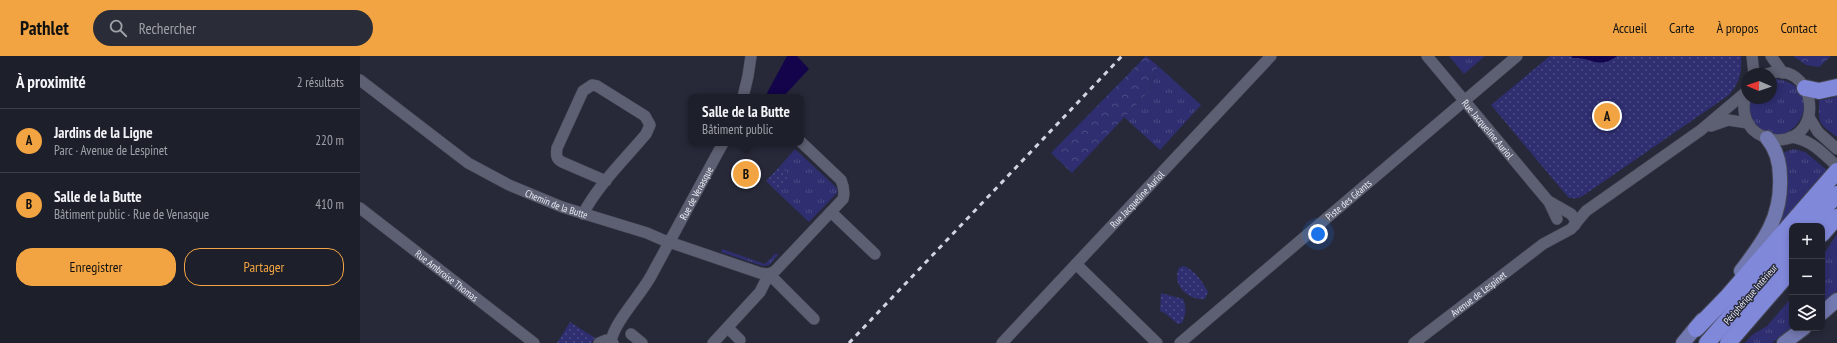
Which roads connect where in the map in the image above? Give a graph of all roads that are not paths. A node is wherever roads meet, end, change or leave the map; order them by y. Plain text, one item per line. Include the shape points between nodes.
1 (750, 56) edge
2 (1271, 56) edge
3 (1427, 56) edge
4 (1517, 56) edge
5 (1752, 56) edge
6 (1771, 56) edge
7 (1753, 68) edge
8 (1777, 73) edge
9 (1783, 73) junction
10 (360, 80) edge
11 (1805, 88) junction
12 (1837, 88) edge
13 (745, 94) edge
14 (1741, 97) edge
15 (1464, 100) junction
16 (1744, 104) edge
17 (1809, 117) junction
18 (1748, 123) junction
19 (1701, 130) junction
20 (1791, 137) junction
21 (1767, 138) junction
22 (804, 145) edge
23 (721, 146) edge
24 (1835, 147) edge
25 (1837, 166) edge
26 (1837, 171) edge
27 (606, 182) junction
28 (1837, 194) edge
29 (1549, 202) junction
30 (360, 208) edge
31 (1586, 211) junction
32 (831, 212) junction
33 (1569, 213) junction
34 (583, 214) junction
35 (1837, 217) edge
36 (1557, 221) junction
37 (1812, 223) edge
38 (1570, 228) junction
39 (1825, 231) edge
40 (672, 243) junction
41 (1543, 244) junction
42 (1789, 249) edge
43 (875, 254) dead end
44 (1076, 264) junction
45 (1789, 272) edge
46 (769, 274) junction
47 (1837, 300) edge
48 (1825, 310) edge
49 (1837, 311) edge
50 (814, 319) dead end
51 (1825, 319) edge
52 (728, 328) junction
53 (1696, 329) junction
54 (1801, 331) edge
55 (631, 334) dead end
56 (740, 340) dead end
57 (612, 342) edge
58 (534, 343) edge
59 (599, 343) edge
60 (642, 343) edge
61 (713, 343) edge
62 (1002, 343) edge
63 (1157, 343) edge
64 (1180, 343) edge
65 (1414, 343) edge
66 (1683, 343) edge
67 (1707, 343) edge
68 (1728, 343) edge
69 (1784, 343) edge

1 - 13 street
2 - 44 street, Rue Jacqueline Auriol
3 - 15 street, Rue Jacqueline Auriol
4 - 15 street, Piste des Géants
5 - 7 street
6 - 9 street
8 - 9 street
9 - 11 street via 1796,78
10 - 34 street, Chemin de la Butte via 468,163 509,185
11 - 12 highway via 1819,91
11 - 17 street via 1810,102
14 - 19 street, Avenue de Lespinet
15 - 29 street, Rue Jacqueline Auriol
15 - 64 street, Piste des Géants
16 - 18 street
17 - 20 street via 1802,129
17 - 24 street via 1818,132
18 - 19 street, Avenue de Lespinet via 1728,120
18 - 21 street via 1759,135
19 - 31 street, Avenue de Lespinet
20 - 21 street via 1779,140
20 - 25 street via 1803,139
21 - 53 main road via 1773,145 1779,162 1781,192 1778,209 1770,230 1758,248
22 - 32 street via 841,180 844,186 843,199
23 - 40 street, Rue de Venasque
26 - 53 highway
27 - 27 street via 646,134 650,125 645,116 597,86 592,86 583,91 556,154 558,160
27 - 34 street
28 - 37 highway
29 - 33 street, Rue Jacqueline Auriol
29 - 36 street, Rue Jacqueline Auriol
30 - 58 street, Rue Ambroise Thomas
31 - 33 street, Avenue de Lespinet
31 - 38 street, Avenue de Lespinet
32 - 43 street
32 - 46 street via 775,271
33 - 36 street via 1559,215
33 - 38 street via 1575,219
34 - 40 street, Chemin de la Butte
35 - 39 highway
36 - 38 street via 1560,229
36 - 41 street, Avenue de Lespinet
38 - 41 street, Avenue de Lespinet
40 - 46 street, Chemin de la Butte
40 - 57 street via 644,290 618,324
41 - 65 street, Avenue de Lespinet
42 - 67 highway, Périphérique Intérieur
44 - 62 street, Rue Jacqueline Auriol
44 - 63 street
45 - 68 highway
46 - 50 street
46 - 52 street via 760,292
47 - 48 main road
49 - 51 main road
52 - 56 street
52 - 61 street
53 - 66 main road
54 - 69 main road
55 - 60 street
57 - 59 street via 606,340

